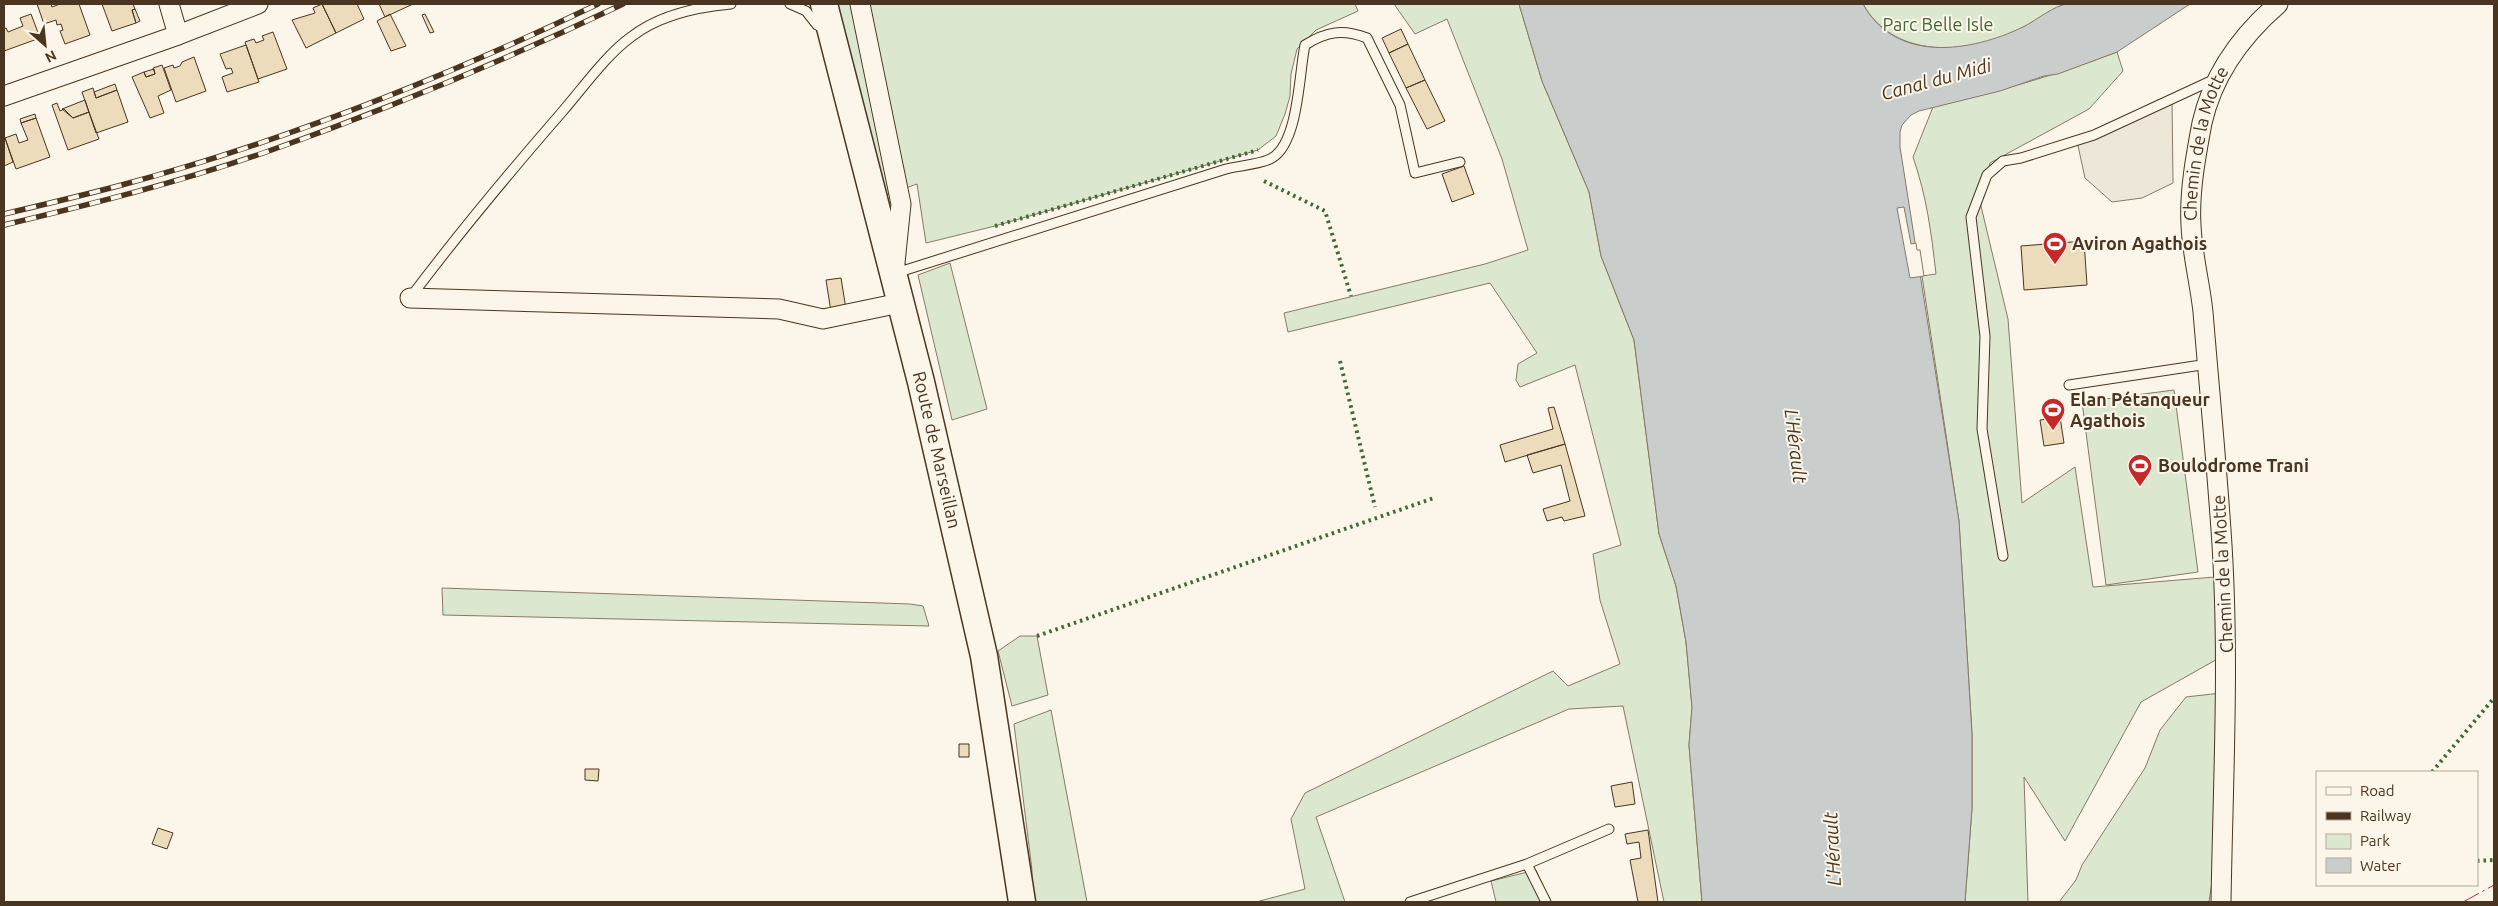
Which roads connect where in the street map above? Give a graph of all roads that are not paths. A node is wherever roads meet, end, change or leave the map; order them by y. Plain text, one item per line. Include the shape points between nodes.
1 (169, 4) edge
2 (258, 4) edge
3 (731, 4) edge
4 (790, 4) edge
5 (824, 4) edge
6 (860, 4) edge
7 (2278, 4) edge
8 (831, 31) junction
9 (178, 35) junction
10 (2217, 78) junction
11 (4, 96) edge
12 (1460, 162) dead end
13 (894, 274) junction
14 (410, 298) joint
15 (900, 303) junction
16 (2208, 364) junction
17 (2069, 385) dead end
18 (2003, 556) dead end
19 (1609, 830) dead end
20 (1527, 864) junction
21 (1022, 902) edge
22 (1410, 902) edge
23 (1546, 902) edge
24 (2221, 902) edge

1 - 9 street
2 - 9 street
3 - 14 lane via 700,6 631,36 523,156
4 - 8 lane via 806,11 817,25
5 - 8 main road, Route de Marseillan
6 - 13 street via 901,204
7 - 10 street, Chemin de la Motte via 2246,35
8 - 13 main road, Route de Marseillan
9 - 11 street
10 - 16 street, Chemin de la Motte via 2202,125 2191,224
10 - 18 lane via 2094,135 2004,161 1987,175 1971,217 1985,336 1982,429
12 - 13 lane via 1415,174 1400,105 1367,38 1351,32 1322,34 1305,45 1295,116 1285,141 1272,158 1226,169
13 - 15 main road, Route de Marseillan
14 - 15 street via 779,309 823,319
15 - 21 main road, Route de Marseillan via 984,656
16 - 17 lane
16 - 24 street, Chemin de la Motte via 2226,596 2227,724
19 - 20 lane
20 - 22 lane
20 - 23 lane

